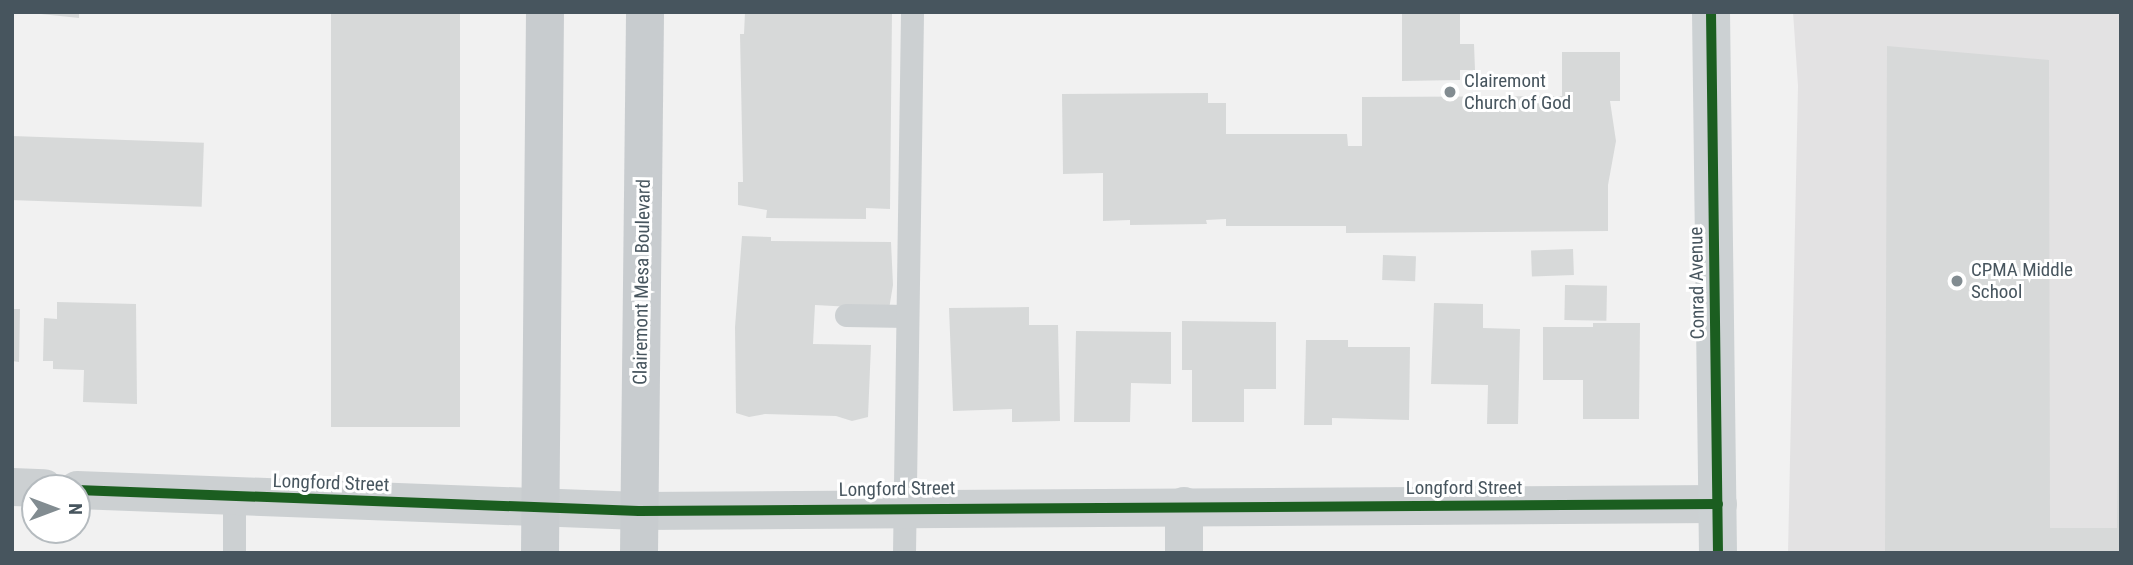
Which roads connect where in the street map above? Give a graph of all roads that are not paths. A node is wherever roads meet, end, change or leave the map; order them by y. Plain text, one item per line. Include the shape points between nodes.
1 (545, 12) edge
2 (645, 12) edge
3 (912, 12) edge
4 (1711, 12) edge
5 (846, 315) dead end
6 (907, 316) junction
7 (91, 490) edge
8 (234, 497) junction
9 (1718, 504) junction
10 (904, 506) junction
11 (1185, 506) junction
12 (540, 507) junction
13 (639, 511) junction
14 (234, 553) edge
15 (540, 553) edge
16 (639, 553) edge
17 (904, 553) edge
18 (1184, 553) edge
19 (1718, 553) edge

1 - 12 main road
2 - 13 main road, Clairemont Mesa Boulevard
3 - 6 lane
4 - 9 street, Conrad Avenue
5 - 6 lane
6 - 10 lane
7 - 8 street, Longford Street
8 - 12 street, Longford Street
8 - 14 lane
9 - 11 street, Longford Street
9 - 19 street, Conrad Avenue
10 - 11 street, Longford Street
10 - 13 street, Longford Street
10 - 17 lane
11 - 18 street
12 - 13 street, Longford Street
12 - 15 main road
13 - 16 main road, Clairemont Mesa Boulevard

